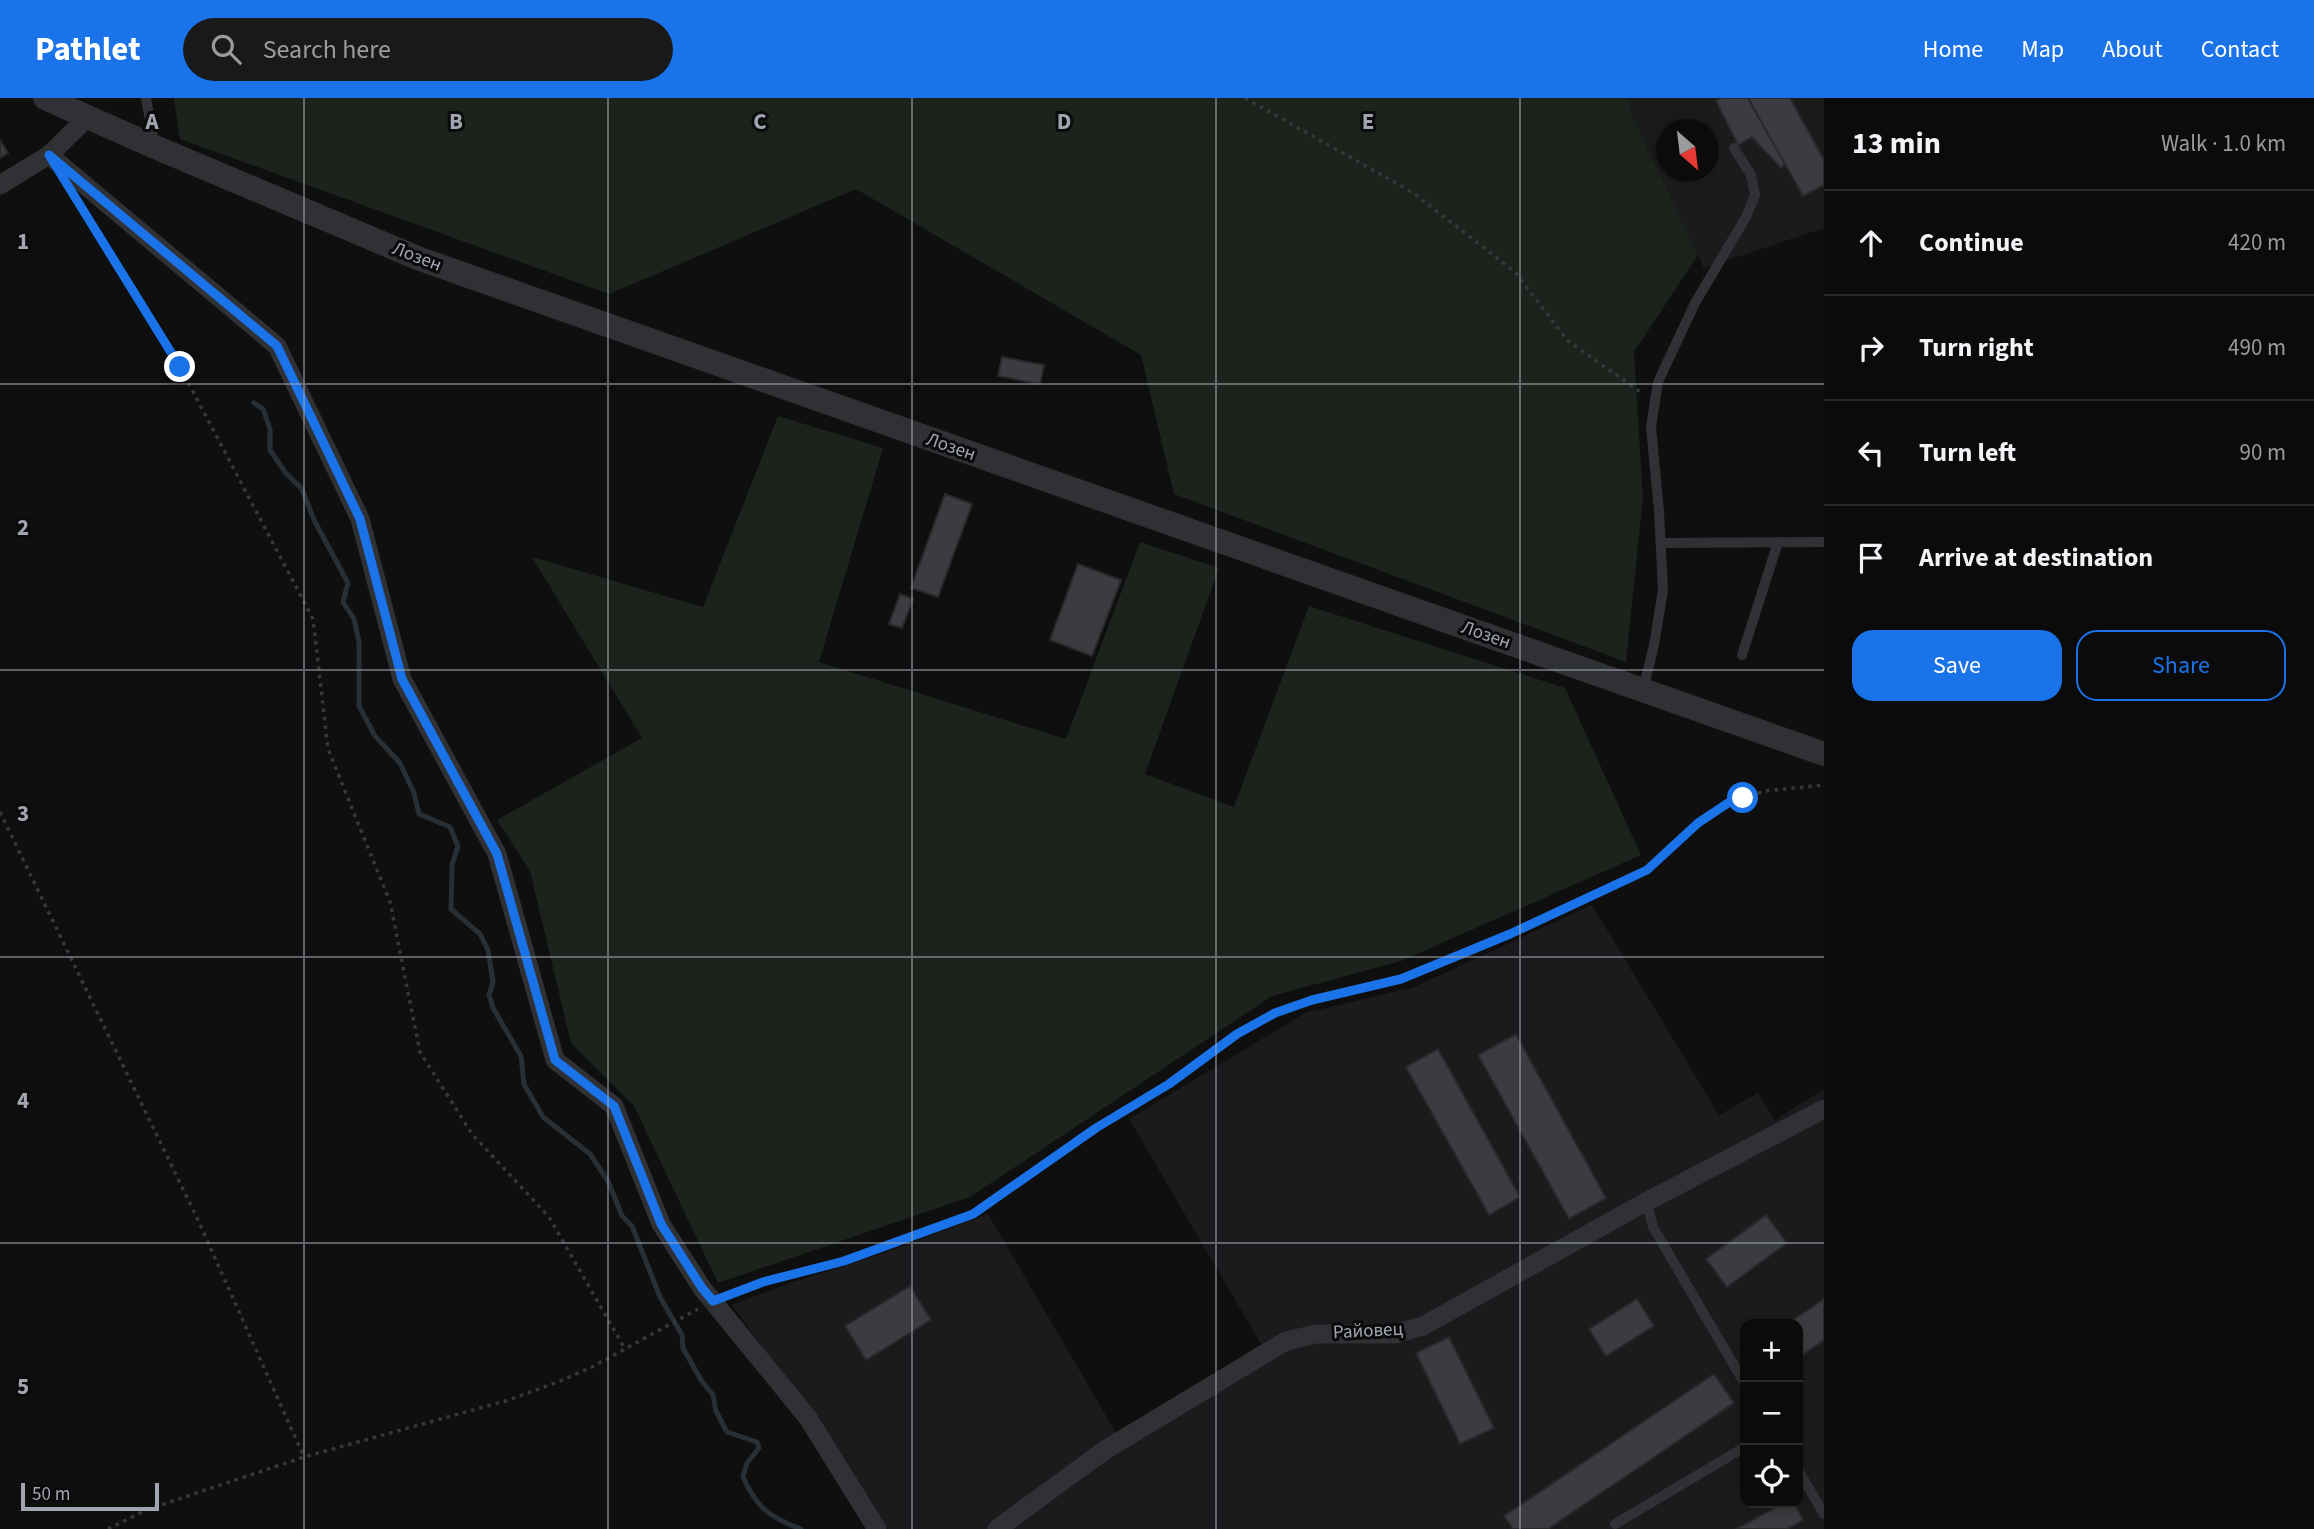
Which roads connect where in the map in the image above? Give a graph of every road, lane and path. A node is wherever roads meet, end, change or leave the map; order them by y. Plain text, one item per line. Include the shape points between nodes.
1 (45, 98) edge
2 (146, 98) edge
3 (1245, 98) edge
4 (87, 118) junction
5 (155, 148) junction
6 (1734, 148) dead end
7 (49, 155) junction
8 (0, 185) edge
9 (78, 202) dead end
10 (1655, 402) junction
11 (1778, 542) junction
12 (1824, 542) edge
13 (1661, 543) junction
14 (1742, 655) dead end
15 (1643, 690) junction
16 (1824, 754) edge
17 (1824, 785) edge
18 (0, 812) edge
19 (1824, 1109) edge
20 (1646, 1201) junction
21 (713, 1301) junction
22 (688, 1314) dead end
23 (625, 1349) junction
24 (1744, 1382) edge
25 (1740, 1450) edge
26 (304, 1457) junction
27 (1803, 1478) edge
28 (1824, 1514) edge
29 (1615, 1524) dead end
30 (108, 1529) edge
31 (877, 1529) edge
32 (997, 1529) edge

1 - 4 street, Лозен
2 - 5 lane
3 - 10 path via 1412,192 1515,272 1568,341
4 - 5 street, Лозен
4 - 7 street
5 - 15 street, Лозен via 420,259
6 - 10 lane via 1751,175 1755,195 1695,303 1658,382
7 - 8 street
7 - 21 street via 277,346 360,519 402,679 497,854 555,1060 614,1106 661,1224
9 - 23 path via 180,367 313,619 328,749 390,902 420,1052 472,1134 550,1217
10 - 13 lane via 1651,427
11 - 12 lane
11 - 13 lane
11 - 14 lane
13 - 15 lane via 1662,590
15 - 16 street, Лозен
17 - 21 path via 1765,791 1728,803 1698,823 1647,870 1510,934 1401,979 1275,1013 1237,1034 973,1214 844,1261 763,1282
18 - 26 path via 197,1218
19 - 20 street, Райовец
20 - 24 lane via 1653,1227
20 - 32 street, Райовец via 1423,1326 1394,1334 1316,1334 1286,1340 1105,1450
21 - 31 street via 808,1418
22 - 23 path
23 - 26 path via 509,1400
25 - 29 lane
26 - 30 path via 146,1510
27 - 28 lane

